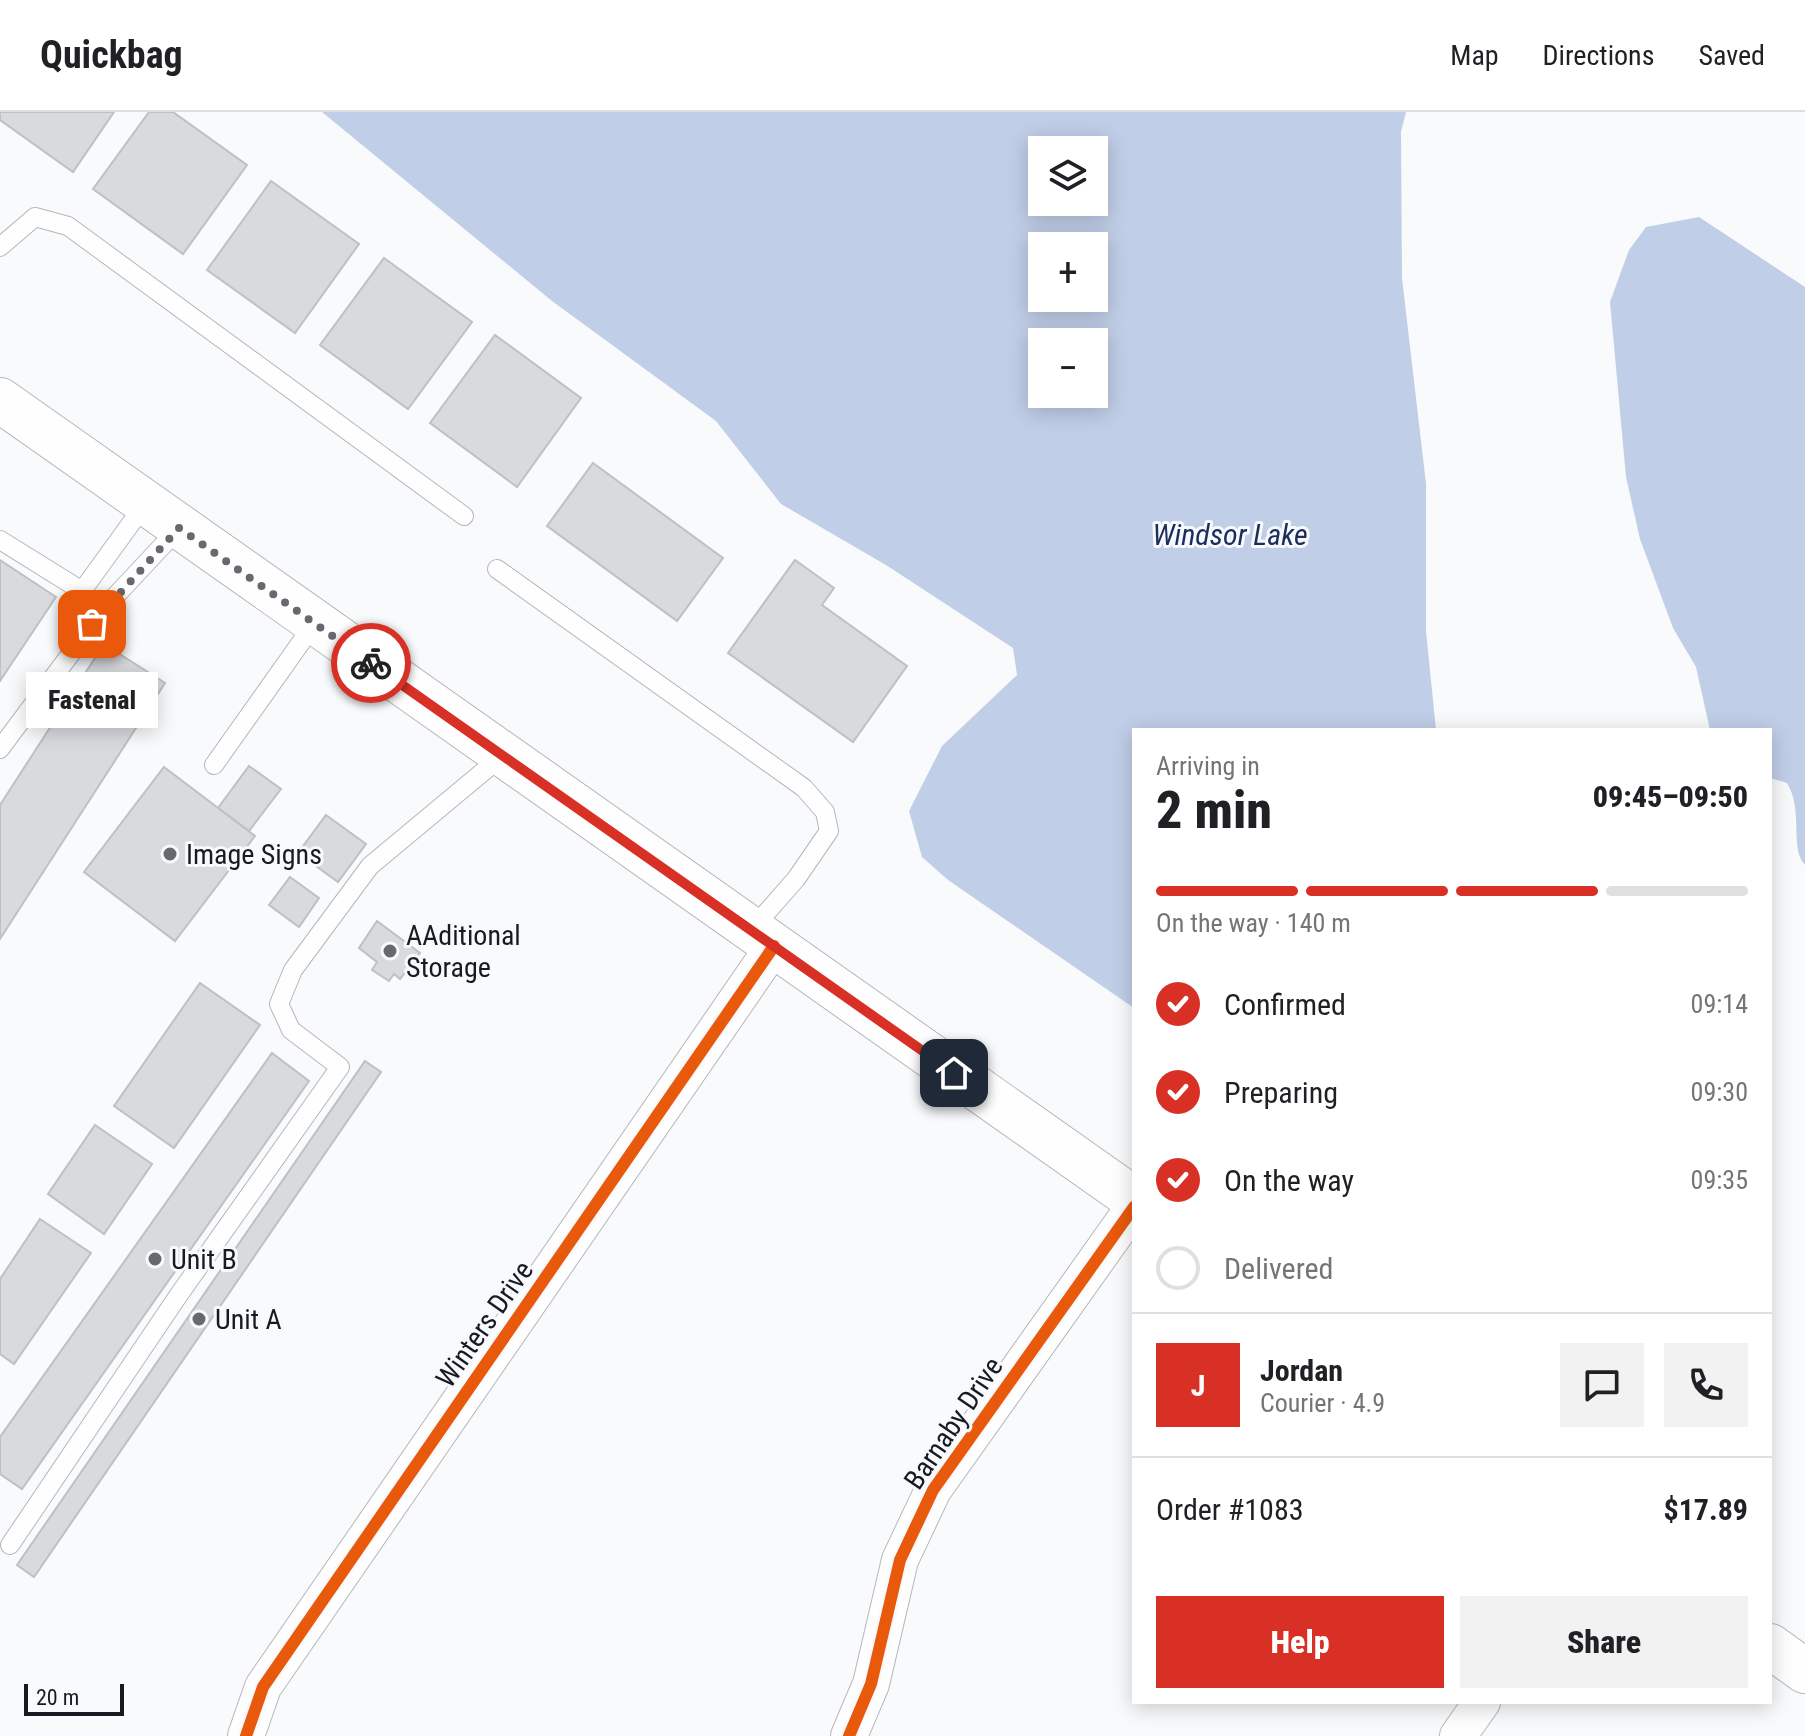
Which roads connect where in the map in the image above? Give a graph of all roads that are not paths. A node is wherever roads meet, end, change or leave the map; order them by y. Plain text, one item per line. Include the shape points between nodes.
1 (0, 247) edge
2 (0, 400) edge
3 (162, 516) junction
4 (464, 516) dead end
5 (0, 540) edge
6 (497, 569) dead end
7 (314, 624) junction
8 (0, 749) edge
9 (502, 756) junction
10 (214, 765) dead end
11 (762, 938) junction
12 (1132, 1198) edge
13 (1132, 1210) edge
14 (10, 1545) dead end
15 (1772, 1647) edge
16 (1805, 1671) edge
17 (1481, 1704) edge
18 (246, 1736) edge
19 (849, 1736) edge
20 (1458, 1736) edge

1 - 4 lane via 35,217 68,226
2 - 3 main road
3 - 5 lane via 82,591
3 - 7 main road
3 - 8 lane via 107,605
6 - 11 lane via 804,788 825,812 829,831
7 - 9 main road
7 - 10 lane
9 - 11 main road
9 - 14 lane via 370,866 293,970 279,1004 291,1030 340,1067
11 - 12 main road
11 - 18 street, Winters Drive via 263,1687
13 - 19 street, Barnaby Drive via 933,1490 900,1560 871,1684
15 - 16 main road
17 - 20 street

